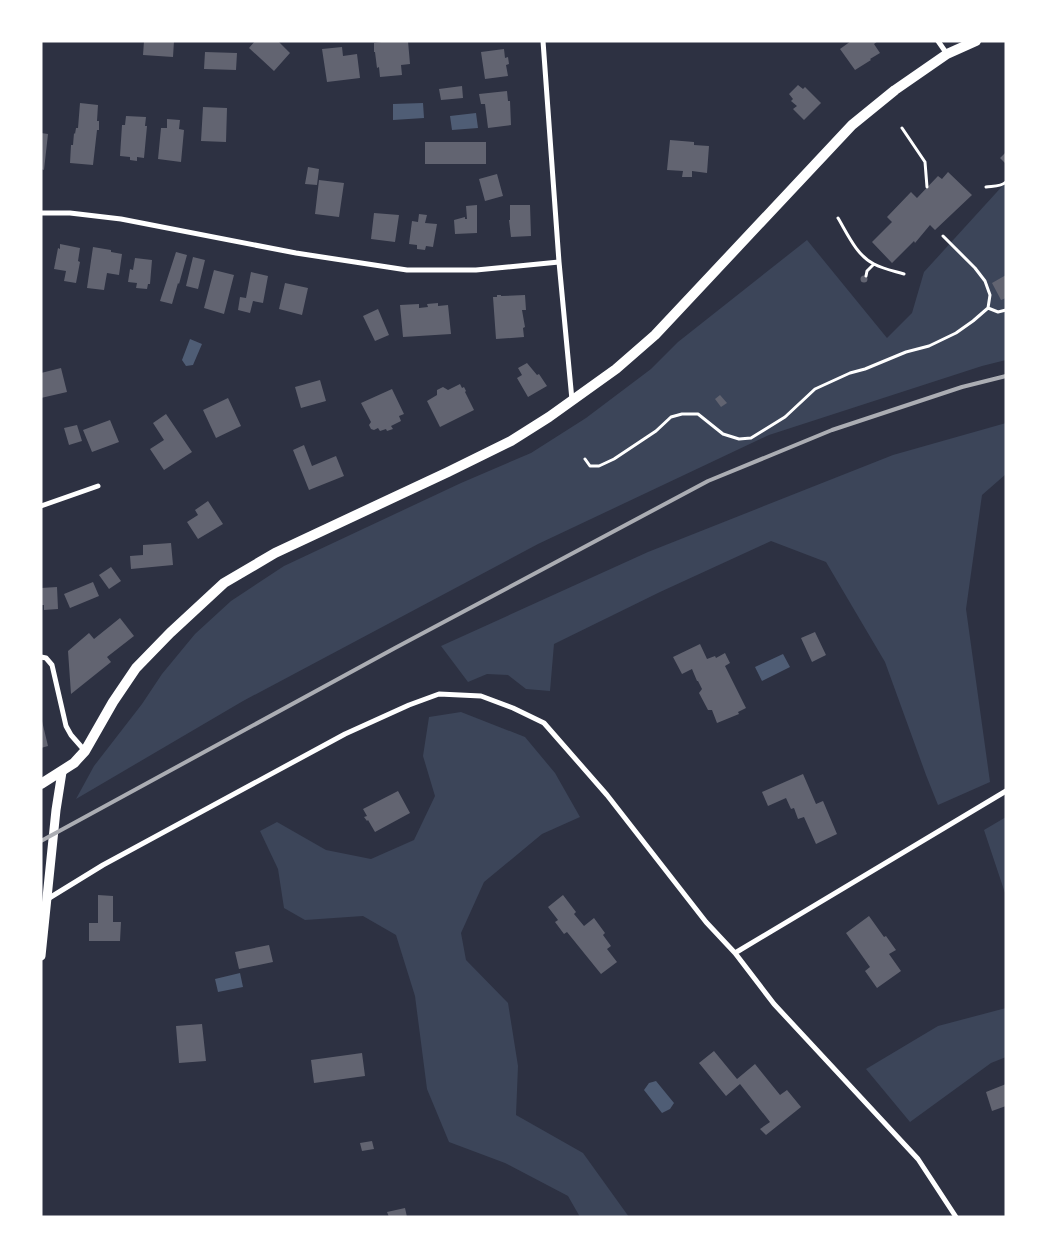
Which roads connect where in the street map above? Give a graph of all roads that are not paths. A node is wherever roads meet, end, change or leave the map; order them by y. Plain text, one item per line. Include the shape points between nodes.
1 (543, 41) edge
2 (938, 41) edge
3 (976, 41) edge
4 (947, 54) junction
5 (41, 213) edge
6 (559, 262) junction
7 (572, 400) junction
8 (98, 486) dead end
9 (41, 506) edge
10 (41, 657) edge
11 (85, 751) junction
12 (62, 772) junction
13 (41, 784) edge
14 (1006, 791) edge
15 (46, 900) junction
16 (735, 953) junction
17 (41, 956) edge
18 (956, 1217) edge

1 - 6 street
2 - 4 street
3 - 4 main road
4 - 7 main road via 852,125 655,335 616,369
5 - 6 street via 121,219 296,253 407,270 476,270
6 - 7 street
7 - 11 main road via 511,441 275,553 224,583 136,668
8 - 9 street
10 - 11 street via 52,665 70,735
11 - 12 main road
12 - 13 main road
12 - 15 street
14 - 16 street
15 - 16 street via 103,865 345,734 439,694 481,696 544,723 607,795 706,922
15 - 17 street
16 - 18 street via 774,1004 918,1158

